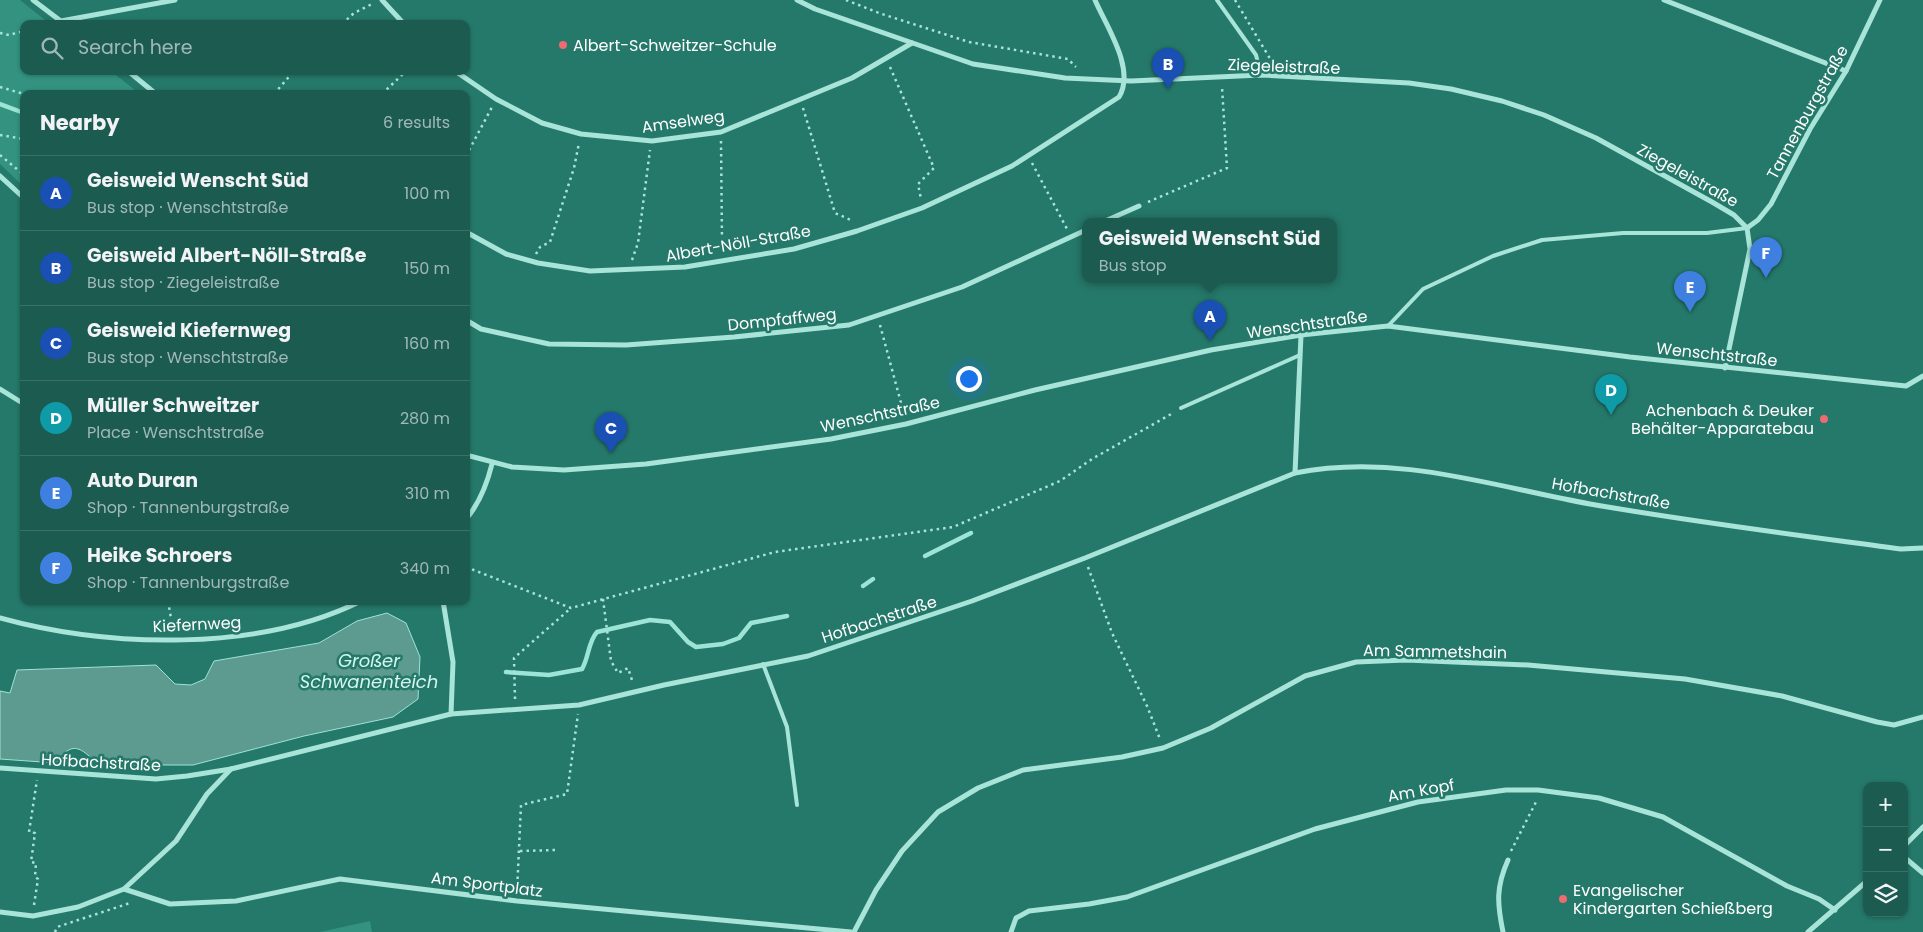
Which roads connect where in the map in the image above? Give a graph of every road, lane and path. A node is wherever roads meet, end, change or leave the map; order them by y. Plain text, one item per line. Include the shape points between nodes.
1 (33, 0) edge
2 (174, 0) edge
3 (382, 0) edge
4 (797, 0) edge
5 (846, 0) edge
6 (1095, 0) edge
7 (1217, 0) edge
8 (1235, 0) edge
9 (1664, 0) edge
10 (1880, 0) edge
11 (375, 3) dead end
12 (59, 20) edge
13 (77, 20) edge
14 (346, 20) edge
15 (400, 20) edge
16 (20, 32) edge
17 (0, 33) edge
18 (912, 43) junction
19 (886, 58) junction
20 (1846, 71) junction
21 (133, 75) edge
22 (291, 75) edge
23 (402, 75) edge
24 (461, 75) edge
25 (1261, 75) junction
26 (1222, 76) junction
27 (1276, 76) junction
28 (1088, 79) junction
29 (1124, 81) junction
30 (0, 87) edge
31 (151, 90) edge
32 (277, 90) edge
33 (386, 90) edge
34 (20, 93) edge
35 (496, 99) junction
36 (800, 100) junction
37 (721, 132) junction
38 (581, 134) junction
39 (0, 135) edge
40 (20, 138) edge
41 (652, 141) junction
42 (470, 148) edge
43 (0, 154) edge
44 (1028, 156) junction
45 (20, 172) edge
46 (0, 176) edge
47 (20, 194) edge
48 (1139, 206) joint
49 (922, 208) junction
50 (1112, 218) edge
51 (854, 222) dead end
52 (1747, 228) junction
53 (1082, 232) edge
54 (470, 234) edge
55 (1071, 237) junction
56 (732, 245) dead end
57 (540, 248) dead end
58 (633, 254) dead end
59 (877, 314) junction
60 (470, 322) edge
61 (1388, 326) junction
62 (1301, 335) junction
63 (1300, 355) junction
64 (1725, 368) junction
65 (1923, 376) edge
66 (0, 388) edge
67 (20, 401) edge
68 (1181, 408) joint
69 (906, 424) junction
70 (470, 456) edge
71 (492, 464) junction
72 (1295, 473) junction
73 (470, 515) edge
74 (1923, 548) edge
75 (470, 569) edge
76 (1089, 570) dead end
77 (603, 599) junction
78 (169, 605) edge
79 (354, 605) edge
80 (444, 605) edge
81 (571, 608) junction
82 (0, 618) edge
83 (176, 641) junction
84 (763, 664) junction
85 (635, 692) junction
86 (579, 705) junction
87 (515, 709) junction
88 (451, 714) junction
89 (1923, 717) edge
90 (1155, 727) dead end
91 (0, 768) edge
92 (231, 769) junction
93 (38, 771) junction
94 (1538, 790) junction
95 (797, 805) dead end
96 (1923, 826) edge
97 (1908, 842) edge
98 (556, 850) dead end
99 (520, 851) junction
100 (1508, 860) joint
101 (1908, 861) edge
102 (1923, 874) edge
103 (517, 884) dead end
104 (1863, 885) edge
105 (124, 889) junction
106 (146, 898) junction
107 (1835, 910) junction
108 (0, 912) edge
109 (33, 916) junction
110 (55, 932) edge
111 (852, 932) edge
112 (1011, 932) edge
113 (1503, 932) edge
114 (1808, 932) edge

1 - 12 street
2 - 13 street
3 - 15 street
4 - 18 street, Ziegeleistraße
5 - 28 path via 969,42 1068,59
6 - 29 street via 1119,56
7 - 25 lane via 1256,54
8 - 27 path via 1275,63
9 - 20 street
10 - 20 street, Tannenburgstraße
11 - 14 path
16 - 17 path
18 - 19 street, Amselweg
18 - 28 street, Ziegeleistraße via 974,64
19 - 36 street, Amselweg via 852,78
19 - 49 path via 934,168 918,184
20 - 52 street, Tannenburgstraße via 1810,129 1771,204
21 - 31 street
22 - 32 path
23 - 33 path
24 - 35 street, Amselweg
25 - 26 street, Ziegeleistraße
25 - 27 street, Ziegeleistraße
26 - 29 street, Ziegeleistraße
26 - 48 path via 1227,168
27 - 52 street, Ziegeleistraße via 1409,83 1502,101 1596,138 1734,215
28 - 29 street, Ziegeleistraße
29 - 44 street, Albert-Nöll-Straße via 1118,97
30 - 34 path
35 - 38 street, Amselweg via 542,123
35 - 42 path
36 - 37 street, Amselweg
36 - 51 path via 835,213
37 - 41 street, Amselweg
37 - 56 path via 722,240
38 - 41 street, Amselweg
38 - 57 path via 574,168 550,242
39 - 40 path
41 - 58 path via 638,243
43 - 45 path
44 - 49 street, Albert-Nöll-Straße
44 - 55 path
46 - 47 street
48 - 50 street
49 - 54 street, Albert-Nöll-Straße via 794,249 685,267 636,271 590,271 538,263 506,254
52 - 61 lane, Wenschtstraße via 1707,233 1623,233 1542,240 1493,256 1423,289
52 - 64 street via 1750,249
53 - 55 street, Dompfaffweg
55 - 59 street, Dompfaffweg via 962,287
59 - 60 street, Dompfaffweg via 849,324 626,345 549,344 481,329
59 - 69 path
61 - 62 street, Wenschtstraße
61 - 64 street, Wenschtstraße
62 - 63 street
62 - 69 street, Wenschtstraße via 1211,350 1034,390
63 - 68 lane
63 - 72 street
64 - 65 street, Wenschtstraße via 1906,386
66 - 67 street
68 - 77 path via 1060,481 953,527 775,552
69 - 71 street, Wenschtstraße via 831,439 646,464 564,470
70 - 71 street, Wenschtstraße
71 - 73 street via 486,486
72 - 74 street, Hofbachstraße via 1361,465 1417,470 1705,522 1901,549
72 - 84 street, Hofbachstraße via 972,601 808,656
75 - 81 path
76 - 90 path via 1112,633
77 - 81 path
77 - 85 path via 611,661 618,673 628,668
78 - 83 path
79 - 83 street, Kiefernweg via 278,630
80 - 88 street via 453,662
81 - 87 path via 514,658
82 - 83 street, Kiefernweg via 97,636
84 - 85 street, Hofbachstraße
84 - 95 lane via 787,727
85 - 86 street, Hofbachstraße
86 - 87 street, Hofbachstraße
86 - 99 path via 567,794 521,806
87 - 88 street, Hofbachstraße
88 - 92 street, Hofbachstraße
89 - 111 street, Am Sammetshain via 1894,725 1885,724 1782,696 1685,680 1528,665 1406,660 1356,662 1304,676 1211,728 1163,748 1122,757 1023,770 978,788 938,812 902,851
91 - 93 street, Hofbachstraße
92 - 93 street, Hofbachstraße via 156,779
92 - 105 street via 207,794 176,841
93 - 109 path via 29,832 34,833 31,862 36,863 34,877 38,879
94 - 100 path
94 - 107 street, Am Kopf via 1599,798 1663,818
94 - 112 street, Am Kopf via 1496,791 1374,812 1315,829 1127,897 1029,911 1016,918
96 - 97 street
98 - 99 path
99 - 103 path
100 - 113 street via 1500,878 1497,900
101 - 102 street
104 - 107 street
105 - 106 street, Am Sportplatz
105 - 109 street via 78,907
106 - 110 path via 57,927
106 - 111 street, Am Sportplatz via 170,904 236,900 340,879 517,901
107 - 114 street
108 - 109 street

